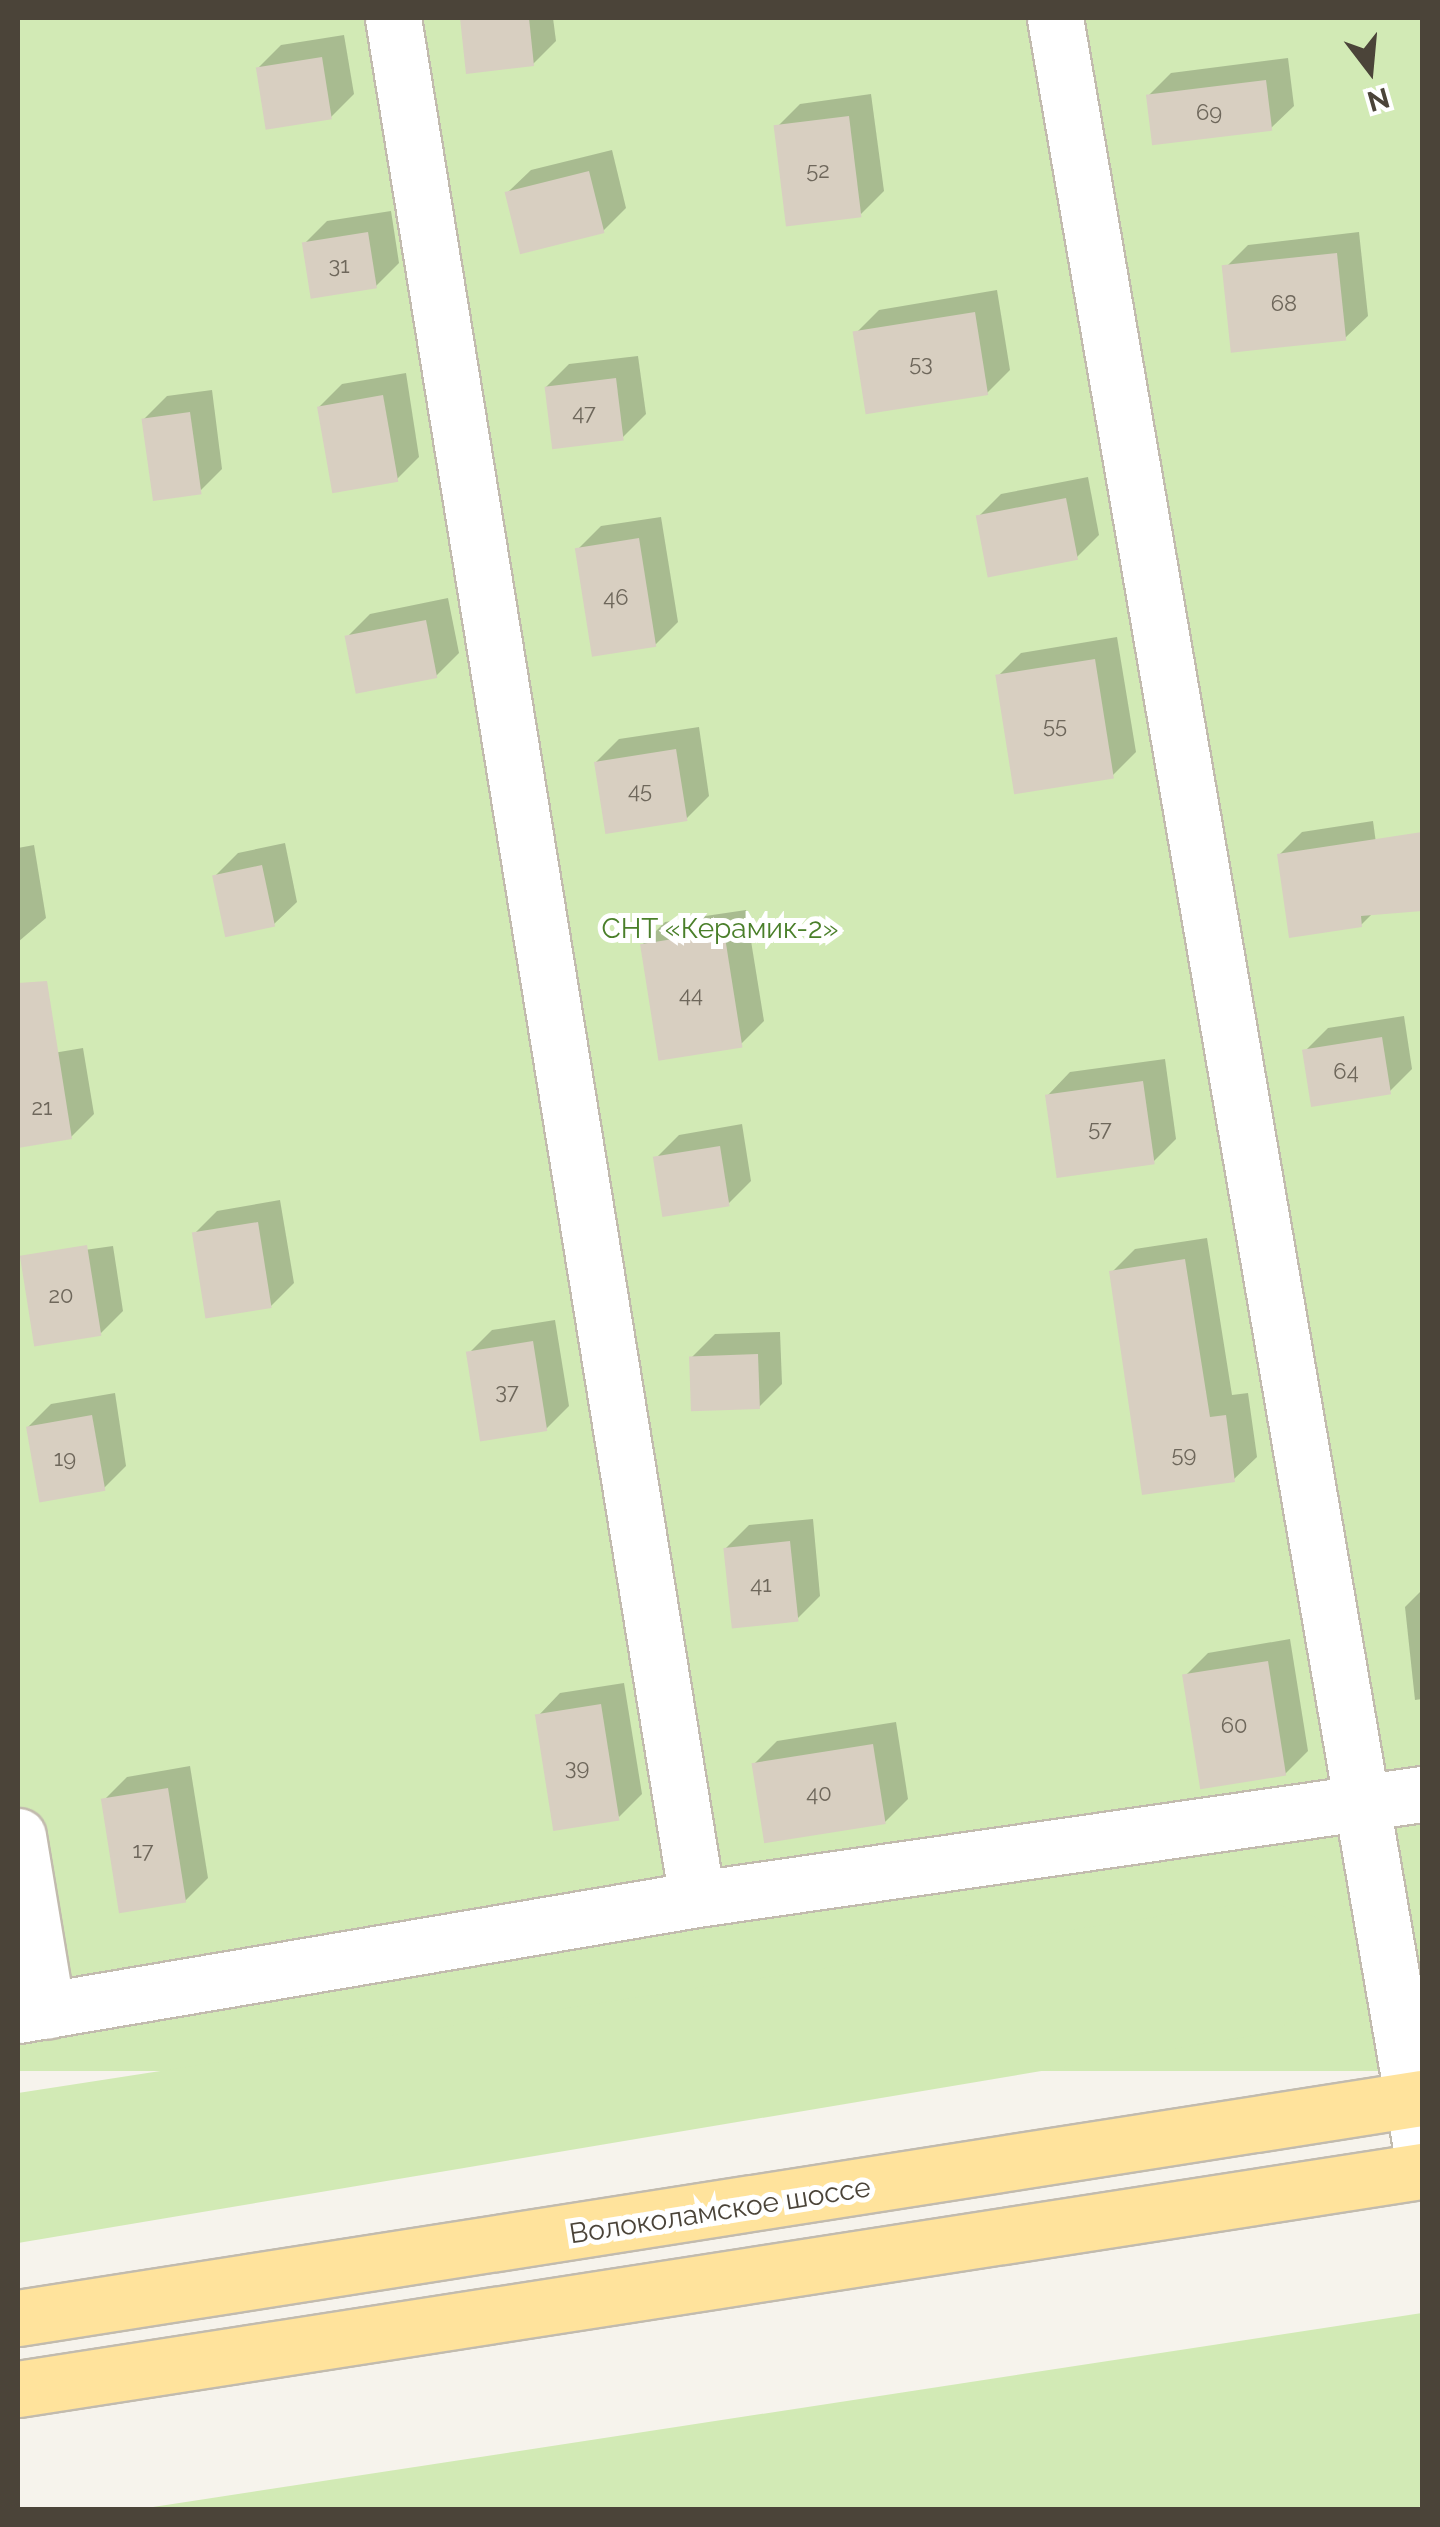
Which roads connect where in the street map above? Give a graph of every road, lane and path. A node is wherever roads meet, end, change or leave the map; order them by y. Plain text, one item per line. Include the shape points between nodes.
1 (392, 18) edge
2 (1055, 18) edge
3 (1422, 1794) edge
4 (1362, 1803) junction
5 (18, 1836) edge
6 (697, 1899) junction
7 (32, 2013) edge
8 (1418, 2099) edge
9 (1422, 2154) edge
10 (1422, 2171) edge
11 (18, 2318) edge
12 (18, 2389) edge

1 - 6 lane
2 - 4 lane
3 - 4 lane
4 - 6 lane
4 - 8 lane
5 - 7 lane
6 - 7 lane
8 - 9 lane
8 - 11 main road, Волоколамское шоссе
10 - 12 main road

